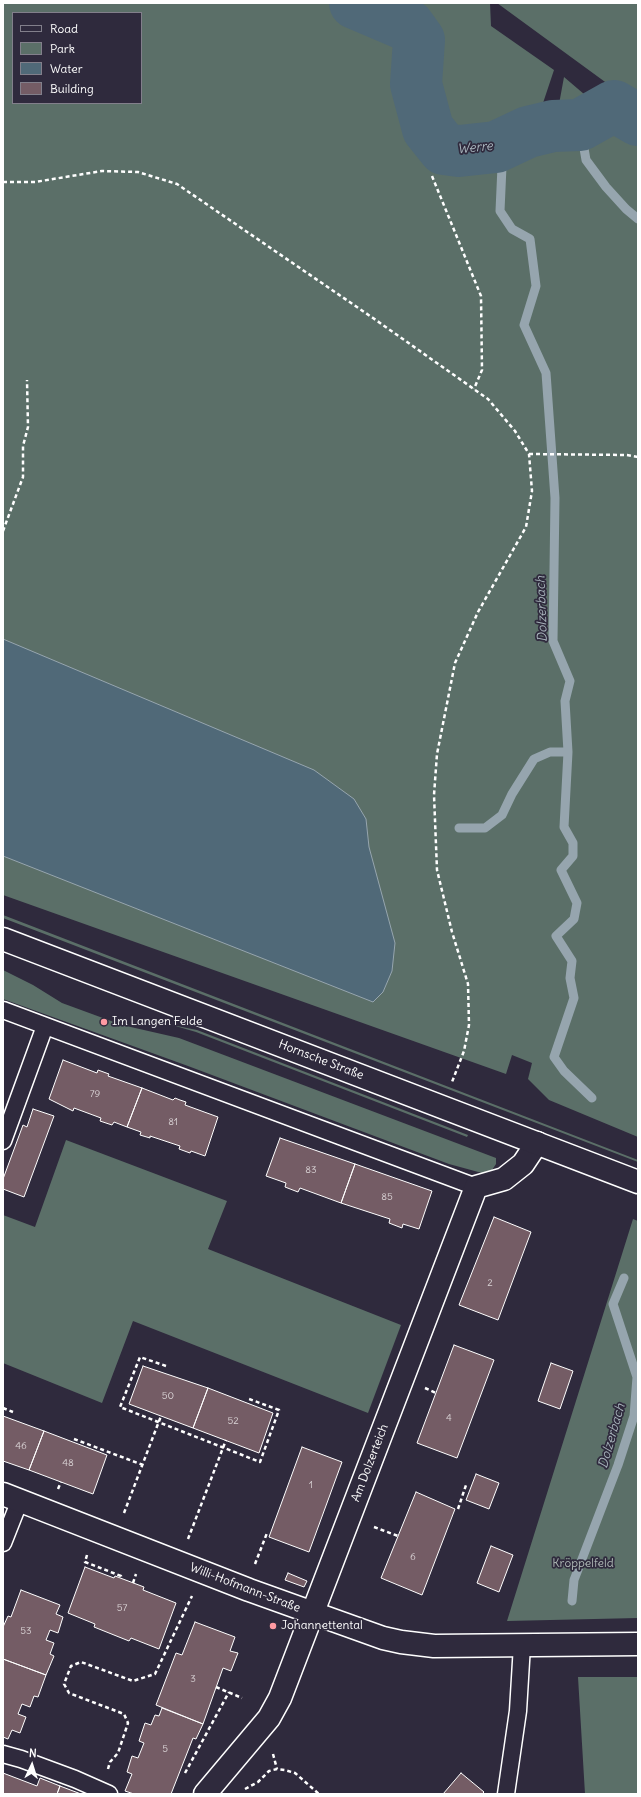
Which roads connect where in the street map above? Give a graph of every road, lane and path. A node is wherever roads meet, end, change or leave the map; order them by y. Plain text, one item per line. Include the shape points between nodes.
1 (432, 176) dead end
2 (3, 182) edge
3 (27, 380) dead end
4 (474, 389) junction
5 (529, 454) junction
6 (638, 457) edge
7 (3, 531) edge
8 (3, 938) edge
9 (3, 1010) edge
10 (45, 1026) junction
11 (441, 1106) junction
12 (3, 1142) edge
13 (537, 1142) junction
14 (638, 1182) edge
15 (476, 1187) junction
16 (166, 1366) dead end
17 (249, 1398) dead end
18 (3, 1408) edge
19 (13, 1412) dead end
20 (161, 1416) dead end
21 (158, 1423) junction
22 (74, 1439) dead end
23 (226, 1440) dead end
24 (223, 1448) junction
25 (143, 1465) junction
26 (466, 1485) dead end
27 (11, 1497) edge
28 (458, 1509) dead end
29 (267, 1533) dead end
30 (115, 1538) junction
31 (3, 1543) edge
32 (88, 1553) dead end
33 (179, 1563) junction
34 (137, 1572) dead end
35 (202, 1572) junction
36 (120, 1578) dead end
37 (133, 1583) dead end
38 (245, 1588) junction
39 (313, 1614) junction
40 (638, 1644) edge
41 (522, 1645) junction
42 (216, 1687) dead end
43 (229, 1692) junction
44 (242, 1698) dead end
45 (3, 1754) edge
46 (180, 1771) dead end
47 (243, 1789) dead end
48 (105, 1792) edge
49 (205, 1794) edge
50 (319, 1794) edge
51 (506, 1794) edge

1 - 4 path via 481,296 482,370
2 - 4 path via 34,182 102,171 138,172 177,184
3 - 7 path via 28,427 23,446 23,477
4 - 5 path via 488,400 515,431
5 - 6 path
5 - 11 path via 532,491 526,527 478,612 455,663 436,754 434,795 437,870 468,984 469,1025 464,1051
8 - 11 street, Hornsche Straße
9 - 10 lane
10 - 12 lane
10 - 15 lane
11 - 13 street, Hornsche Straße
13 - 14 street, Hornsche Straße
13 - 15 street via 523,1164 504,1179
15 - 39 street, Am Dolzerteich
16 - 21 path via 140,1357 120,1407
17 - 24 path via 279,1410 260,1462
18 - 19 path
20 - 21 path
21 - 24 path
21 - 25 path
22 - 25 path
23 - 24 path
24 - 33 path
25 - 30 path
26 - 28 path
27 - 30 street, Willi-Hofmann-Straße
27 - 31 lane
29 - 38 path
30 - 33 street, Willi-Hofmann-Straße
32 - 36 path via 84,1562 121,1576
33 - 35 street, Willi-Hofmann-Straße
34 - 37 path
35 - 38 street, Willi-Hofmann-Straße
35 - 48 path via 155,1674 133,1681 82,1662 71,1666 64,1684 68,1693 124,1714 128,1723 118,1753 110,1762
38 - 39 street, Willi-Hofmann-Straße
39 - 41 street, Willi-Hofmann-Straße via 383,1638 418,1644
39 - 49 street, Am Dolzerteich via 274,1711
40 - 41 street, Willi-Hofmann-Straße
41 - 51 lane via 518,1711
42 - 43 path
43 - 44 path
43 - 46 path via 186,1773
45 - 48 lane
47 - 50 path via 258,1782 269,1771 277,1769 295,1773

